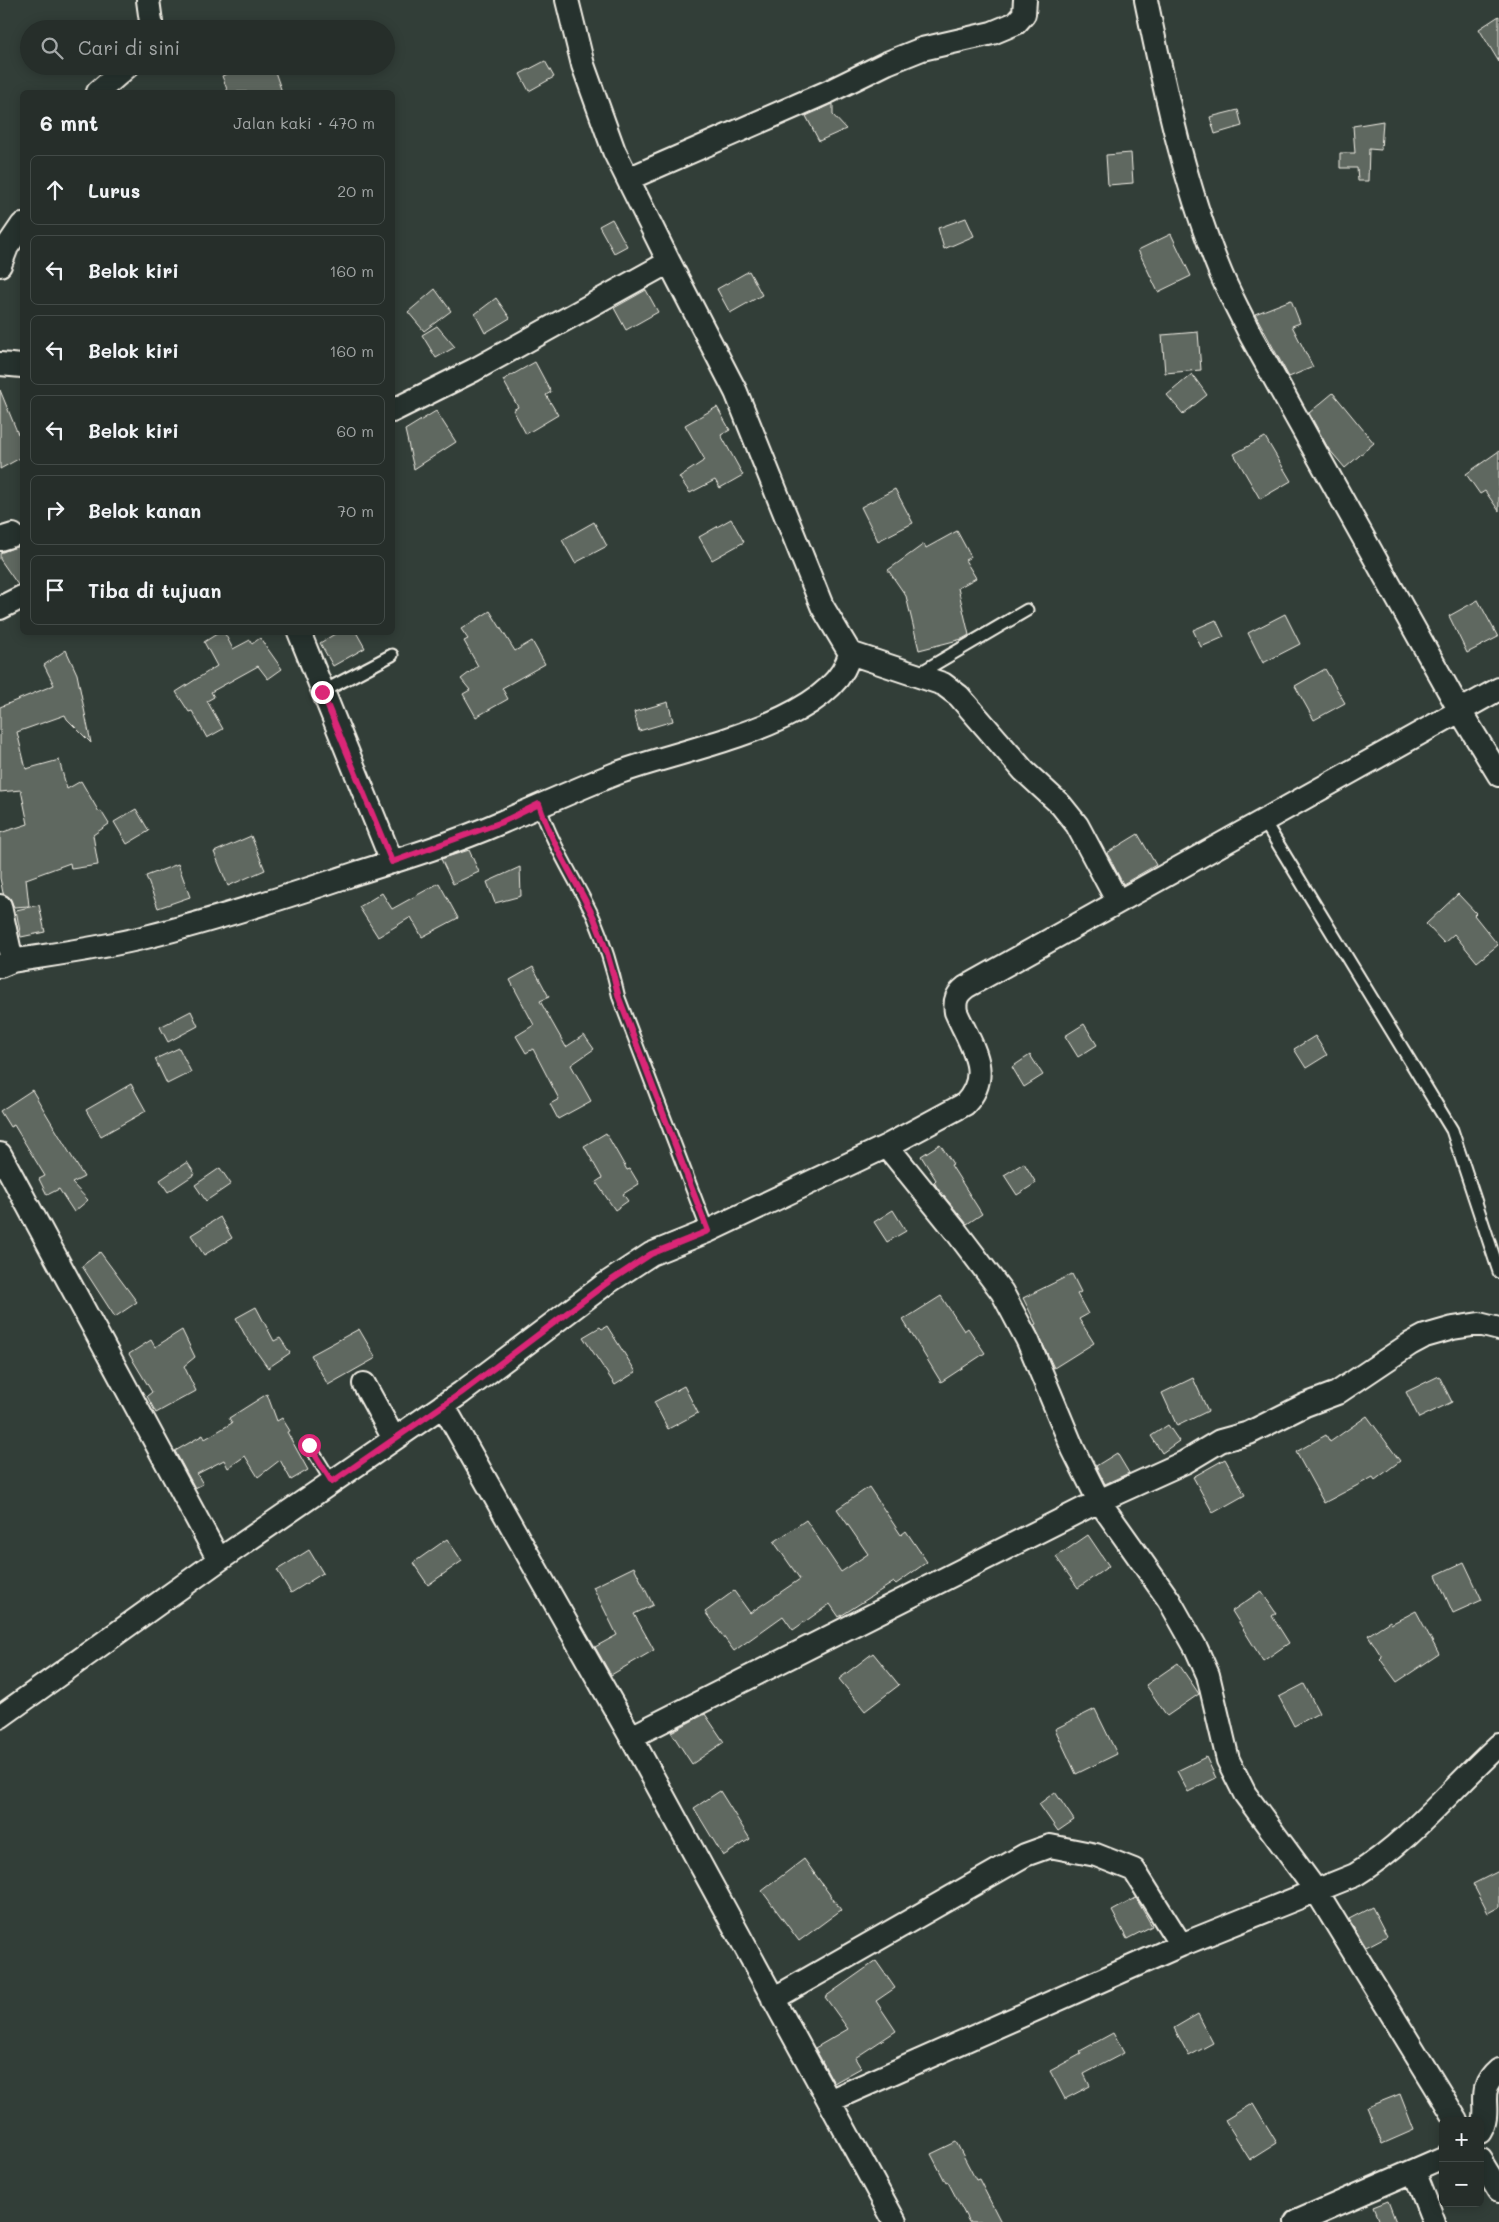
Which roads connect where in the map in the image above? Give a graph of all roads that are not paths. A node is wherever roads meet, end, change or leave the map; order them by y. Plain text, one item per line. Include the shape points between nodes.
1 (148, 0) edge
2 (567, 0) edge
3 (1025, 0) edge
4 (1146, 0) edge
5 (151, 20) edge
6 (118, 75) edge
7 (100, 90) edge
8 (628, 180) junction
9 (20, 228) edge
10 (669, 262) junction
11 (0, 265) edge
12 (0, 364) edge
13 (20, 366) edge
14 (395, 410) edge
15 (20, 598) edge
16 (0, 608) edge
17 (1027, 610) dead end
18 (300, 635) edge
19 (850, 653) junction
20 (392, 655) dead end
21 (918, 674) junction
22 (1499, 689) edge
23 (322, 692) junction
24 (1460, 711) junction
25 (1499, 775) edge
26 (539, 804) junction
27 (1264, 820) junction
28 (392, 862) junction
29 (1118, 902) junction
30 (0, 906) edge
31 (6, 964) edge
32 (886, 1146) junction
33 (0, 1154) edge
34 (708, 1231) junction
35 (1499, 1272) edge
36 (1499, 1329) edge
37 (364, 1384) dead end
38 (443, 1405) junction
39 (394, 1439) junction
40 (309, 1445) dead end
41 (332, 1482) junction
42 (1099, 1501) junction
43 (218, 1560) junction
44 (0, 1717) edge
45 (631, 1737) junction
46 (1499, 1745) edge
47 (1317, 1892) junction
48 (1181, 1945) junction
49 (773, 1999) junction
50 (1499, 2070) edge
51 (828, 2101) junction
52 (1455, 2117) edge
53 (1484, 2124) edge
54 (1439, 2160) edge
55 (1481, 2162) edge
56 (1414, 2171) junction
57 (1499, 2191) edge
58 (895, 2222) edge
59 (1296, 2222) edge
60 (1434, 2222) edge

1 - 5 street
2 - 8 street via 583,64 614,151
3 - 8 street via 1024,14 1016,24 992,33 922,49 887,63
4 - 24 street via 1170,114 1221,274 1251,336
6 - 7 street
8 - 10 street
9 - 11 street
10 - 14 street via 474,370
10 - 19 street via 736,392 822,606
12 - 13 street
15 - 16 street
17 - 21 lane
18 - 23 street
19 - 21 street
19 - 26 street via 833,685 797,712 748,732 616,773
20 - 23 lane
21 - 29 street via 943,684 959,696 1024,771 1061,806 1077,825
22 - 24 street
23 - 28 street
24 - 25 street
24 - 27 street
26 - 28 street via 502,822
26 - 34 lane via 546,825 594,919 612,965 619,998
27 - 29 street
27 - 35 lane via 1452,1130
28 - 31 street via 280,900 144,937
29 - 32 street via 960,992 954,1004 980,1073 974,1095 965,1104
30 - 31 street
32 - 34 street
32 - 42 street via 1002,1292 1028,1341 1073,1449
33 - 43 street
34 - 38 street via 651,1254 604,1285
36 - 42 street via 1479,1324 1425,1336 1338,1393 1249,1432 1220,1441 1185,1462
37 - 39 street
38 - 39 street
38 - 45 street
39 - 41 street
40 - 41 lane
41 - 43 street
42 - 45 street
42 - 47 street via 1169,1600 1196,1648 1208,1675 1228,1760 1245,1794
43 - 44 street
45 - 49 street
46 - 47 street via 1378,1861
47 - 48 street
47 - 52 street
48 - 49 street via 1134,1870 1096,1855 1050,1846 1025,1855
48 - 51 street
49 - 51 street
50 - 53 street via 1486,2085
51 - 58 street
54 - 56 street
55 - 57 street
56 - 59 street
56 - 60 street

